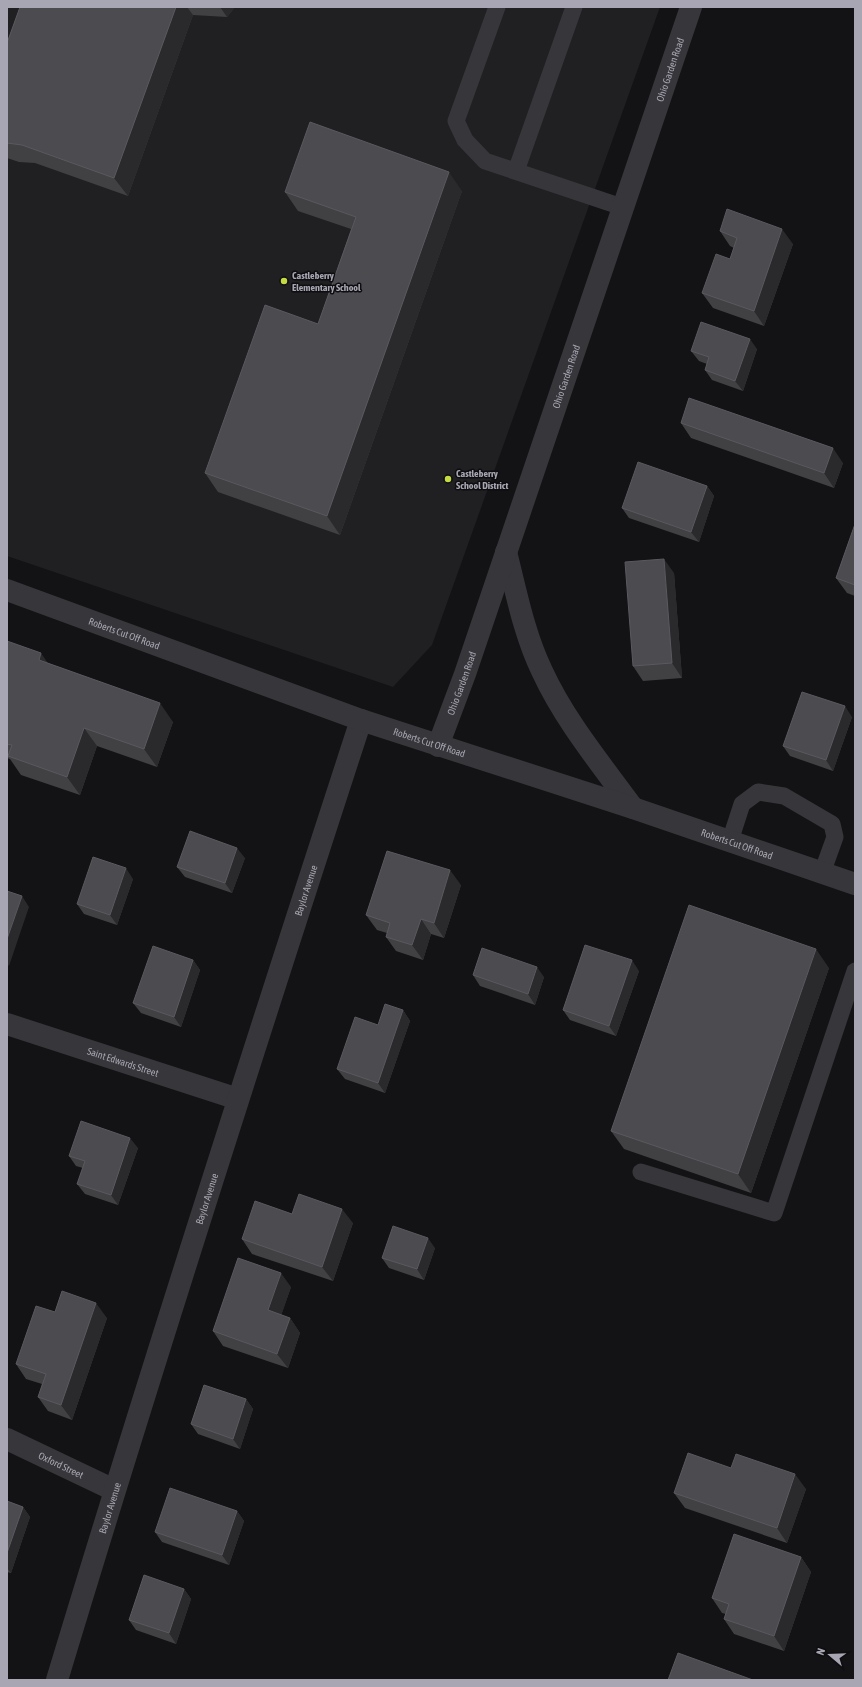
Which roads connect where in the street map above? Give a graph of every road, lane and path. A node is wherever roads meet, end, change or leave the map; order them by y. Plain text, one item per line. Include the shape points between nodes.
1 (497, 7) edge
2 (574, 7) edge
3 (691, 7) edge
4 (516, 171) junction
5 (622, 207) junction
6 (506, 552) junction
7 (7, 590) edge
8 (361, 720) junction
9 (438, 746) junction
10 (632, 808) junction
11 (730, 842) junction
12 (822, 873) junction
13 (855, 884) edge
14 (855, 971) edge
15 (7, 1024) edge
16 (238, 1099) junction
17 (641, 1172) dead end
18 (7, 1439) edge
19 (114, 1490) junction
20 (57, 1680) edge

1 - 4 lane via 456,121 465,140 485,161
2 - 4 lane
3 - 5 street, Ohio Garden Road
4 - 5 lane
5 - 6 street, Ohio Garden Road
6 - 9 street, Ohio Garden Road
6 - 10 street via 526,628 541,671 572,726
7 - 8 street, Roberts Cut Off Road
8 - 9 street, Roberts Cut Off Road
8 - 16 street, Baylor Avenue
9 - 10 street, Roberts Cut Off Road
10 - 11 street, Roberts Cut Off Road
11 - 12 street, Roberts Cut Off Road
11 - 12 lane via 742,804 758,792 784,796 832,824 835,837
12 - 13 street, Roberts Cut Off Road
14 - 17 lane via 774,1213
15 - 16 street, Saint Edwards Street
16 - 19 street, Baylor Avenue
18 - 19 street, Oxford Street
19 - 20 street, Baylor Avenue

